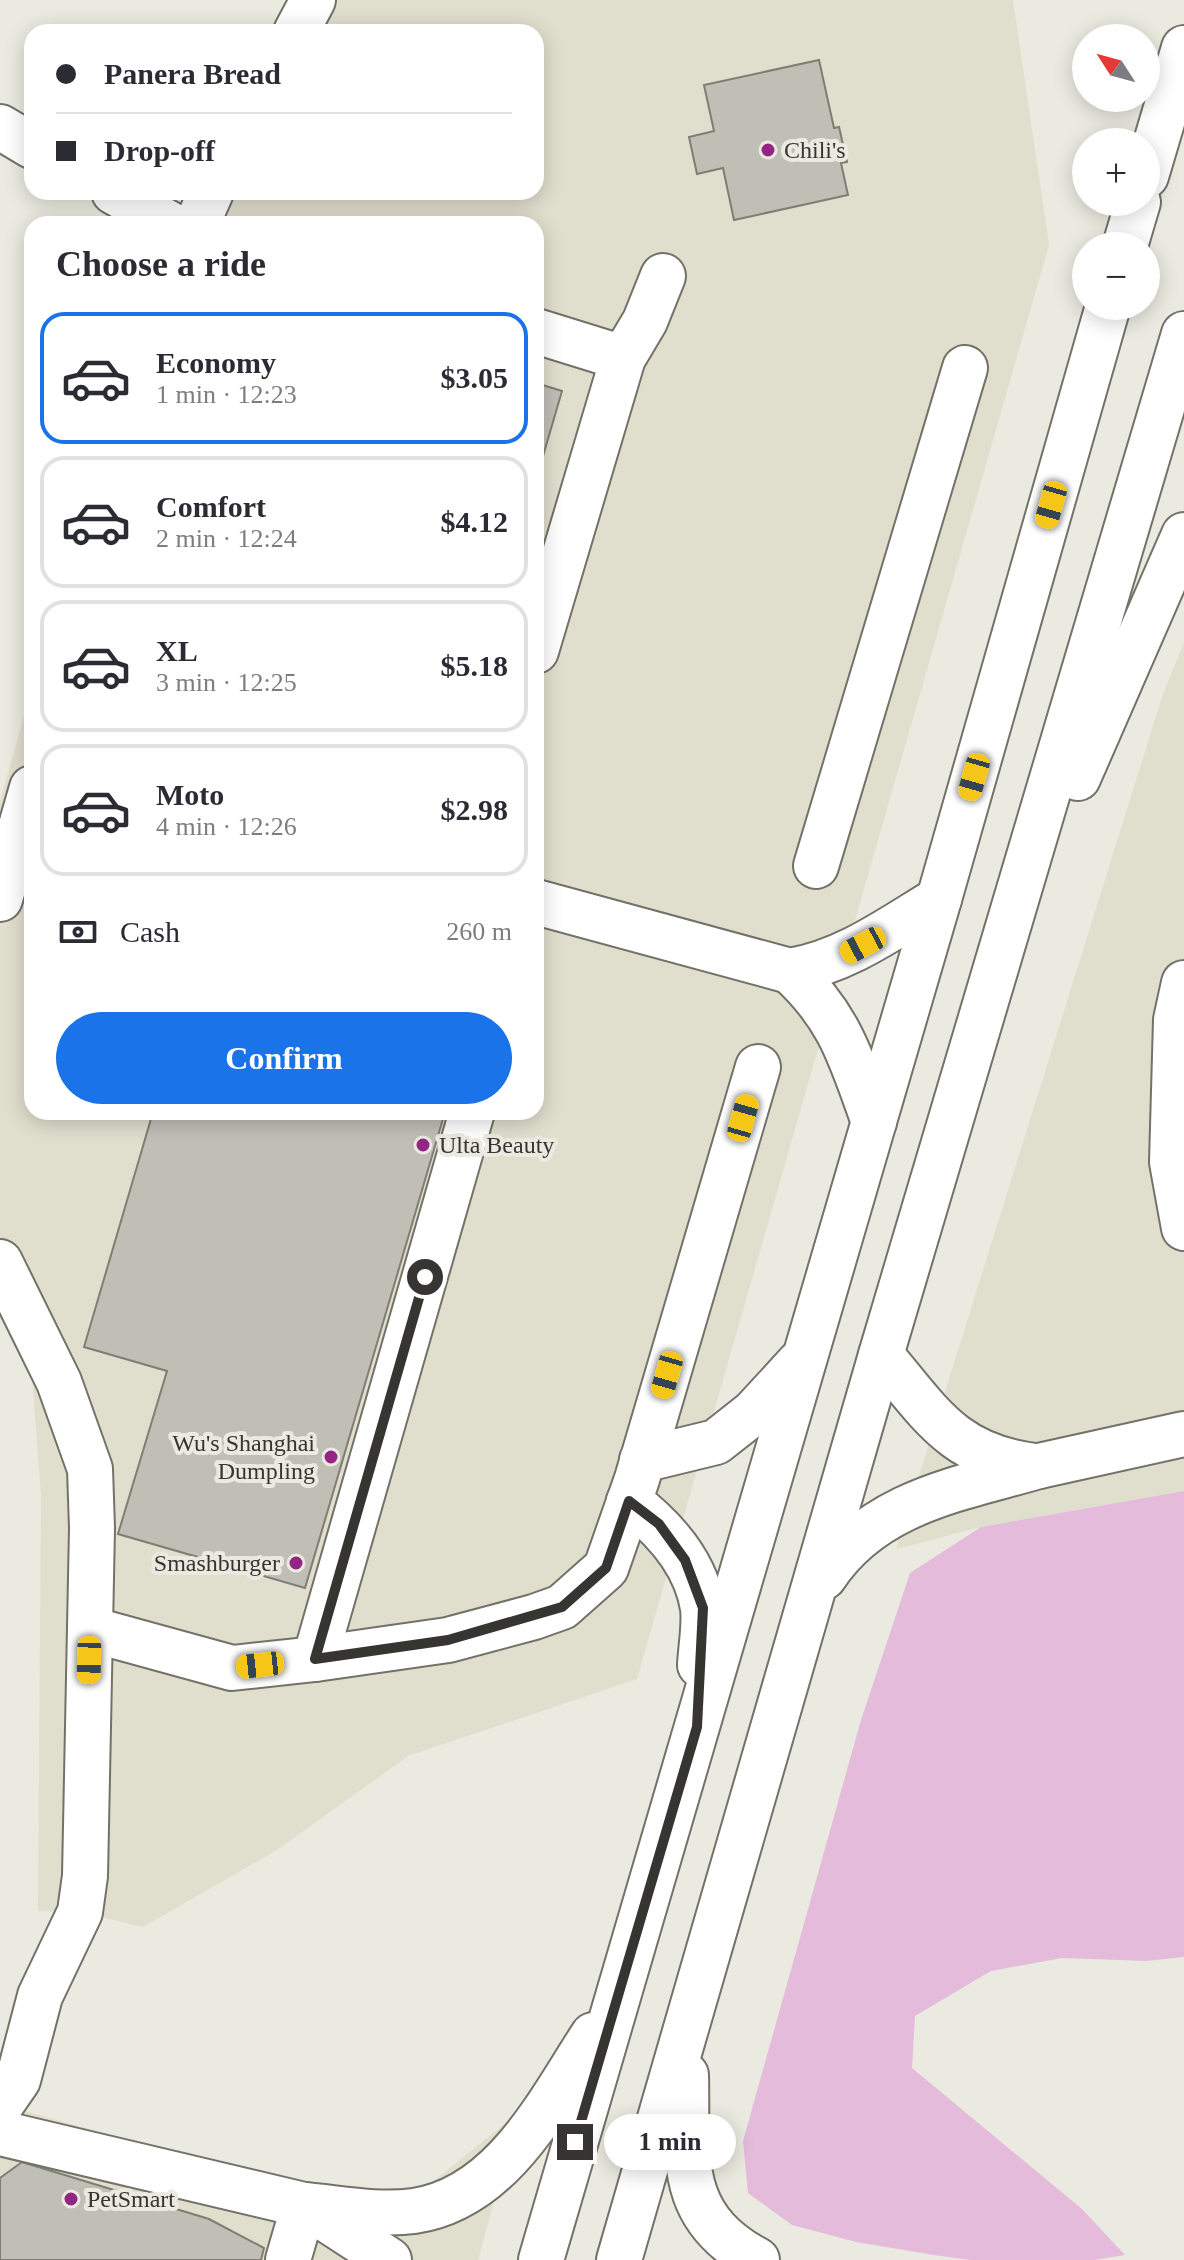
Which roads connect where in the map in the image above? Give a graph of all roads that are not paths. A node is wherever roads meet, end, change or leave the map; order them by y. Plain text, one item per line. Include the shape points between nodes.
1 (313, 0) edge
2 (300, 24) edge
3 (1184, 48) edge
4 (0, 127) edge
5 (1160, 129) edge
6 (24, 141) edge
7 (128, 200) edge
8 (156, 216) edge
9 (663, 276) dead end
10 (1104, 320) edge
11 (544, 333) edge
12 (1184, 334) edge
13 (623, 358) junction
14 (965, 368) dead end
15 (1184, 535) edge
16 (544, 624) edge
17 (24, 816) edge
18 (816, 866) dead end
19 (0, 899) edge
20 (939, 899) junction
21 (544, 904) edge
22 (790, 971) junction
23 (1184, 983) edge
24 (991, 987) junction
25 (758, 1067) dead end
26 (470, 1120) edge
27 (874, 1122) junction
28 (1184, 1228) edge
29 (0, 1262) edge
30 (806, 1355) junction
31 (881, 1355) junction
32 (1184, 1434) edge
33 (642, 1460) junction
34 (1039, 1466) junction
35 (629, 1501) junction
36 (814, 1593) junction
37 (90, 1629) junction
38 (315, 1659) junction
39 (697, 1727) junction
40 (619, 1995) junction
41 (684, 2034) junction
42 (0, 2106) edge
43 (0, 2133) edge
44 (304, 2205) junction
45 (288, 2260) edge
46 (389, 2260) edge
47 (541, 2260) edge
48 (619, 2260) edge
49 (757, 2260) edge

1 - 2 main road
3 - 5 main road
4 - 6 main road
7 - 8 main road
9 - 13 main road
10 - 20 main road
11 - 13 main road
12 - 24 main road
13 - 16 main road
14 - 18 main road
15 - 24 main road
17 - 19 main road
20 - 22 main road via 843,956
20 - 27 main road
21 - 22 main road
22 - 27 main road via 818,996 839,1028
23 - 28 main road via 1176,1020 1172,1162
24 - 31 main road
25 - 33 main road
26 - 38 main road
27 - 30 main road
29 - 37 main road via 59,1382 90,1469
30 - 33 main road via 754,1412 716,1442
30 - 39 main road
31 - 34 main road via 943,1428 965,1445 994,1459
31 - 36 main road
32 - 34 main road
33 - 35 main road
34 - 36 main road via 895,1511 849,1547
35 - 38 main road via 606,1568 562,1607 448,1640
35 - 39 main road via 659,1524 685,1560 703,1608
36 - 41 main road
37 - 38 main road via 232,1668
37 - 42 main road via 80,1912 40,1996 18,2080
39 - 40 main road
40 - 44 main road via 529,2133 482,2180 447,2201 413,2211
40 - 47 main road
41 - 48 main road
41 - 49 main road via 692,2189 721,2238
43 - 44 main road
44 - 45 main road
44 - 46 main road

